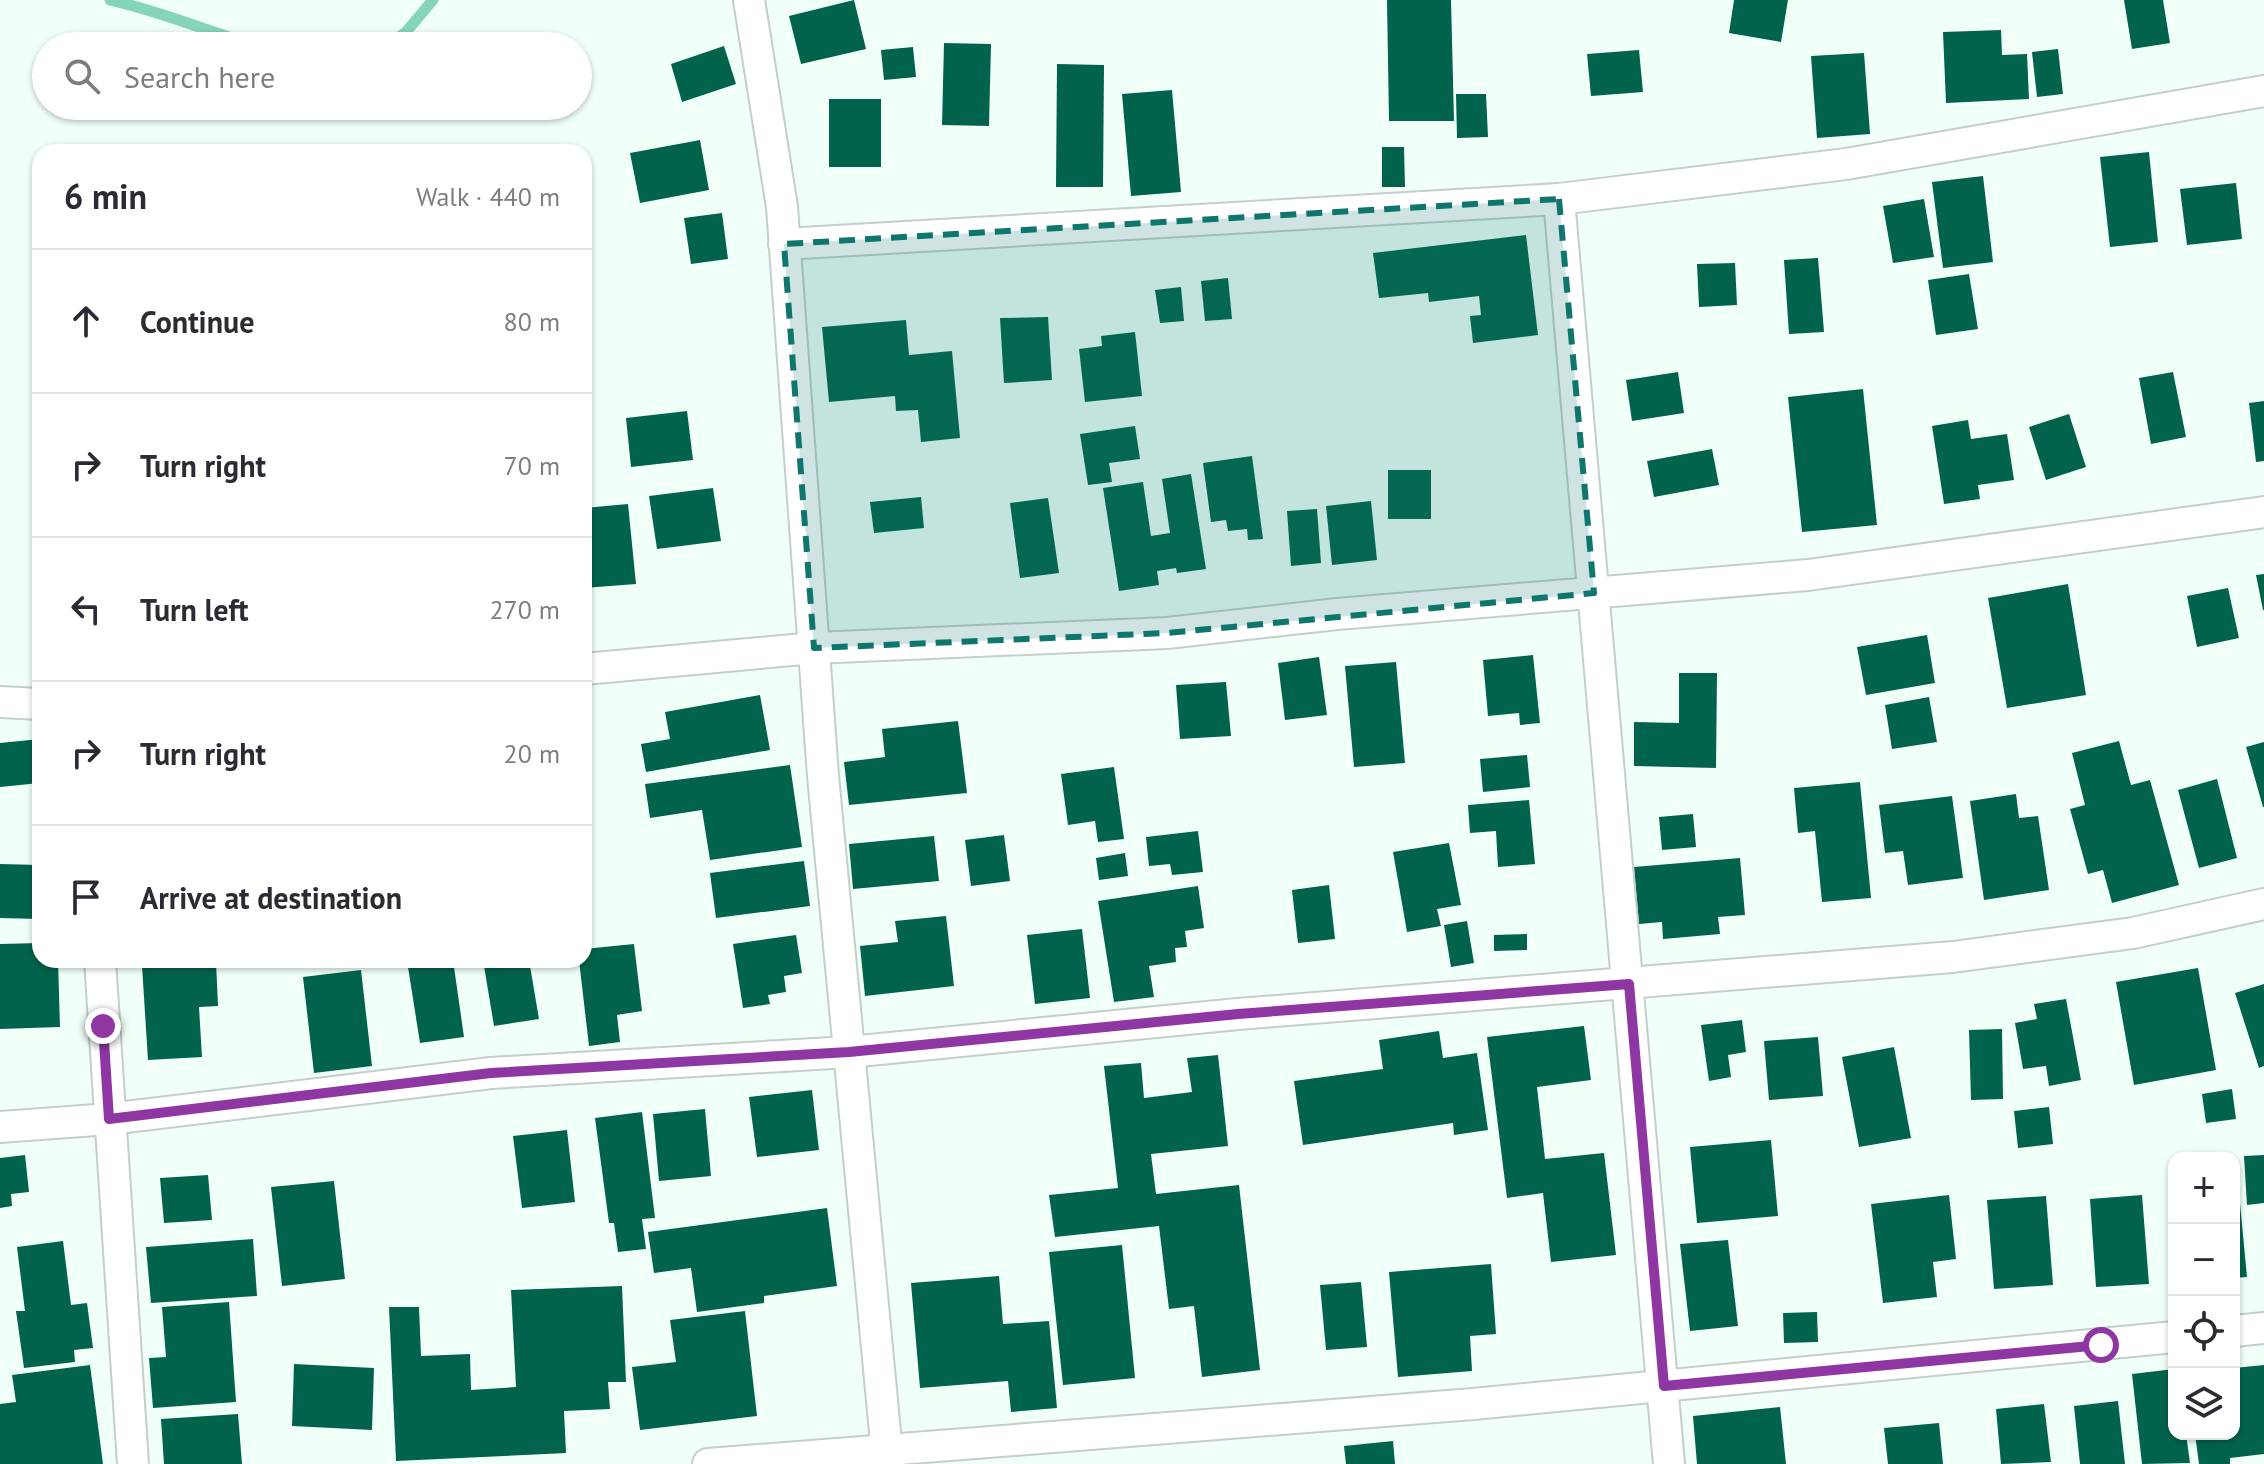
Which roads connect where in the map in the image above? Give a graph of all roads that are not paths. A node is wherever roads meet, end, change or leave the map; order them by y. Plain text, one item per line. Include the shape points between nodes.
1 (749, 0) edge
2 (2264, 91) edge
3 (1559, 199) junction
4 (784, 244) junction
5 (2264, 512) edge
6 (1594, 593) junction
7 (814, 648) junction
8 (592, 668) edge
9 (0, 702) edge
10 (32, 704) edge
11 (2264, 904) edge
12 (100, 968) edge
13 (1629, 984) junction
14 (849, 1052) junction
15 (109, 1119) junction
16 (0, 1127) edge
17 (2264, 1328) edge
18 (2240, 1330) edge
19 (2168, 1338) edge
20 (1664, 1386) junction
21 (888, 1457) edge
22 (133, 1464) edge
23 (708, 1464) edge
24 (1669, 1464) edge

1 - 4 street
2 - 3 street via 1846,164
3 - 4 street
3 - 6 street
4 - 7 street
5 - 6 street via 1808,575
6 - 7 street via 1167,633
6 - 13 street
7 - 8 street
7 - 14 street
9 - 10 street
11 - 13 street via 2064,945
12 - 15 street
13 - 14 street via 1238,1014
13 - 20 street
14 - 15 street via 491,1073
14 - 21 street
15 - 16 street
15 - 22 street
17 - 18 street
19 - 20 street
20 - 21 street
20 - 24 street
21 - 23 street

